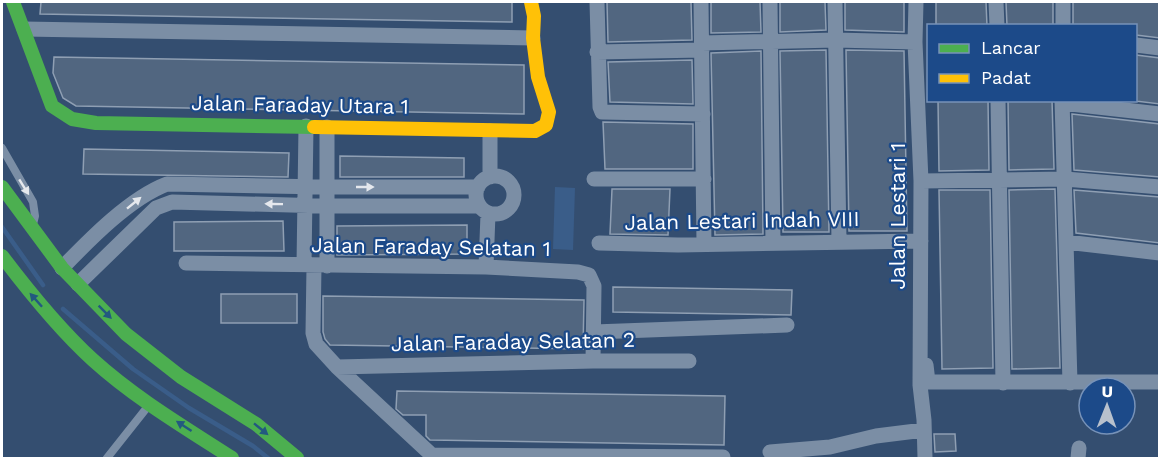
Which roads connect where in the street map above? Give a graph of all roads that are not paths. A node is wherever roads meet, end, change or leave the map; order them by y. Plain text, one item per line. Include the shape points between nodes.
1 (13, 2) edge
2 (531, 2) edge
3 (597, 2) edge
4 (701, 2) edge
5 (770, 2) edge
6 (835, 2) edge
7 (916, 2) edge
8 (996, 2) edge
9 (1063, 2) edge
10 (997, 24) edge
11 (1063, 24) edge
12 (24, 29) junction
13 (533, 38) junction
14 (836, 40) junction
15 (770, 42) junction
16 (915, 42) junction
17 (1137, 45) edge
18 (702, 46) junction
19 (1160, 48) edge
20 (597, 52) junction
21 (998, 102) edge
22 (1062, 102) edge
23 (703, 114) junction
24 (1160, 114) edge
25 (306, 126) junction
26 (327, 127) junction
27 (490, 131) junction
28 (2, 148) edge
29 (490, 177) junction
30 (594, 179) dead end
31 (704, 179) junction
32 (1065, 179) junction
33 (1000, 180) junction
34 (921, 181) junction
35 (306, 186) junction
36 (2, 187) edge
37 (327, 187) junction
38 (478, 187) junction
39 (1160, 187) edge
40 (305, 204) junction
41 (327, 206) junction
42 (484, 210) junction
43 (32, 228) junction
44 (839, 241) junction
45 (921, 241) junction
46 (1066, 242) junction
47 (599, 243) dead end
48 (773, 243) junction
49 (704, 244) junction
50 (1160, 253) edge
51 (2, 256) edge
52 (186, 263) dead end
53 (315, 266) junction
54 (486, 267) junction
55 (62, 268) junction
56 (78, 284) junction
57 (919, 295) junction
58 (787, 325) dead end
59 (594, 332) junction
60 (593, 361) junction
61 (689, 361) dead end
62 (337, 367) junction
63 (1070, 382) junction
64 (1160, 382) edge
65 (1003, 383) junction
66 (150, 404) junction
67 (924, 430) junction
68 (770, 452) dead end
69 (434, 457) edge
70 (723, 457) dead end
71 (107, 459) edge
72 (232, 459) edge
73 (297, 459) edge
74 (925, 459) edge

1 - 12 street
2 - 13 street
3 - 20 street
4 - 18 street
5 - 15 street
6 - 14 street
7 - 16 street, Jalan Lestari 1
8 - 10 street
9 - 11 street
12 - 13 street
12 - 25 street, Jalan Faraday Utara 1 via 52,106 72,120
13 - 27 street, Jalan Faraday Utara 1 via 538,77 549,112 546,125 535,131
14 - 15 street
14 - 16 street
14 - 44 street
15 - 18 street
15 - 48 street
16 - 34 street, Jalan Lestari 1
17 - 19 street
18 - 20 street
18 - 23 street
20 - 23 street via 602,112
21 - 33 street
22 - 24 street
22 - 32 street
23 - 31 street
25 - 26 street, Jalan Faraday Utara 1
25 - 35 street
26 - 27 street, Jalan Faraday Utara 1
26 - 37 street
27 - 29 street
28 -> 43 lane via 33,202
29 - 38 street
29 - 42 street via 503,177 512,185 515,196 511,208 500,214
30 - 31 street
31 - 49 street
32 - 33 street
32 - 39 street
32 - 46 street
33 - 34 street
33 - 65 street
34 - 45 street, Jalan Lestari 1
35 - 37 street
35 - 40 street
55 -> 35 street via 89,240 150,190 167,184
36 - 43 street
37 -> 38 street
37 - 41 street
38 - 42 street via 476,197
40 - 41 street
40 - 53 street
40 -> 56 street via 172,202 156,208
41 - 42 street
41 - 53 street
42 - 54 street
43 - 55 street
44 - 45 street, Jalan Lestari Indah VIII
44 - 48 street, Jalan Lestari Indah VIII
45 - 57 street, Jalan Lestari 1
46 - 50 street
46 - 63 street
47 - 49 street, Jalan Lestari Indah VIII
48 - 49 street, Jalan Lestari Indah VIII
66 -> 51 street via 106,372 54,321
52 - 53 street, Jalan Faraday Selatan 1
53 - 54 street, Jalan Faraday Selatan 1
53 - 62 street via 313,333 316,344
54 - 59 street, Jalan Faraday Selatan 1 via 589,275 594,286
55 - 56 street
56 -> 73 street via 126,334 181,376 256,424
57 - 65 street via 925,308 927,382
57 - 67 street, Jalan Lestari 1
58 - 59 street, Jalan Faraday Selatan 2
59 - 60 street, Jalan Faraday Selatan 1
60 - 61 street, Jalan Faraday Selatan 2
60 - 62 street, Jalan Faraday Selatan 2
62 - 69 street
63 - 64 street
63 - 65 street
66 - 71 lane
72 -> 66 street
67 - 68 street via 830,447
67 - 74 street, Jalan Lestari 1
69 - 70 street

